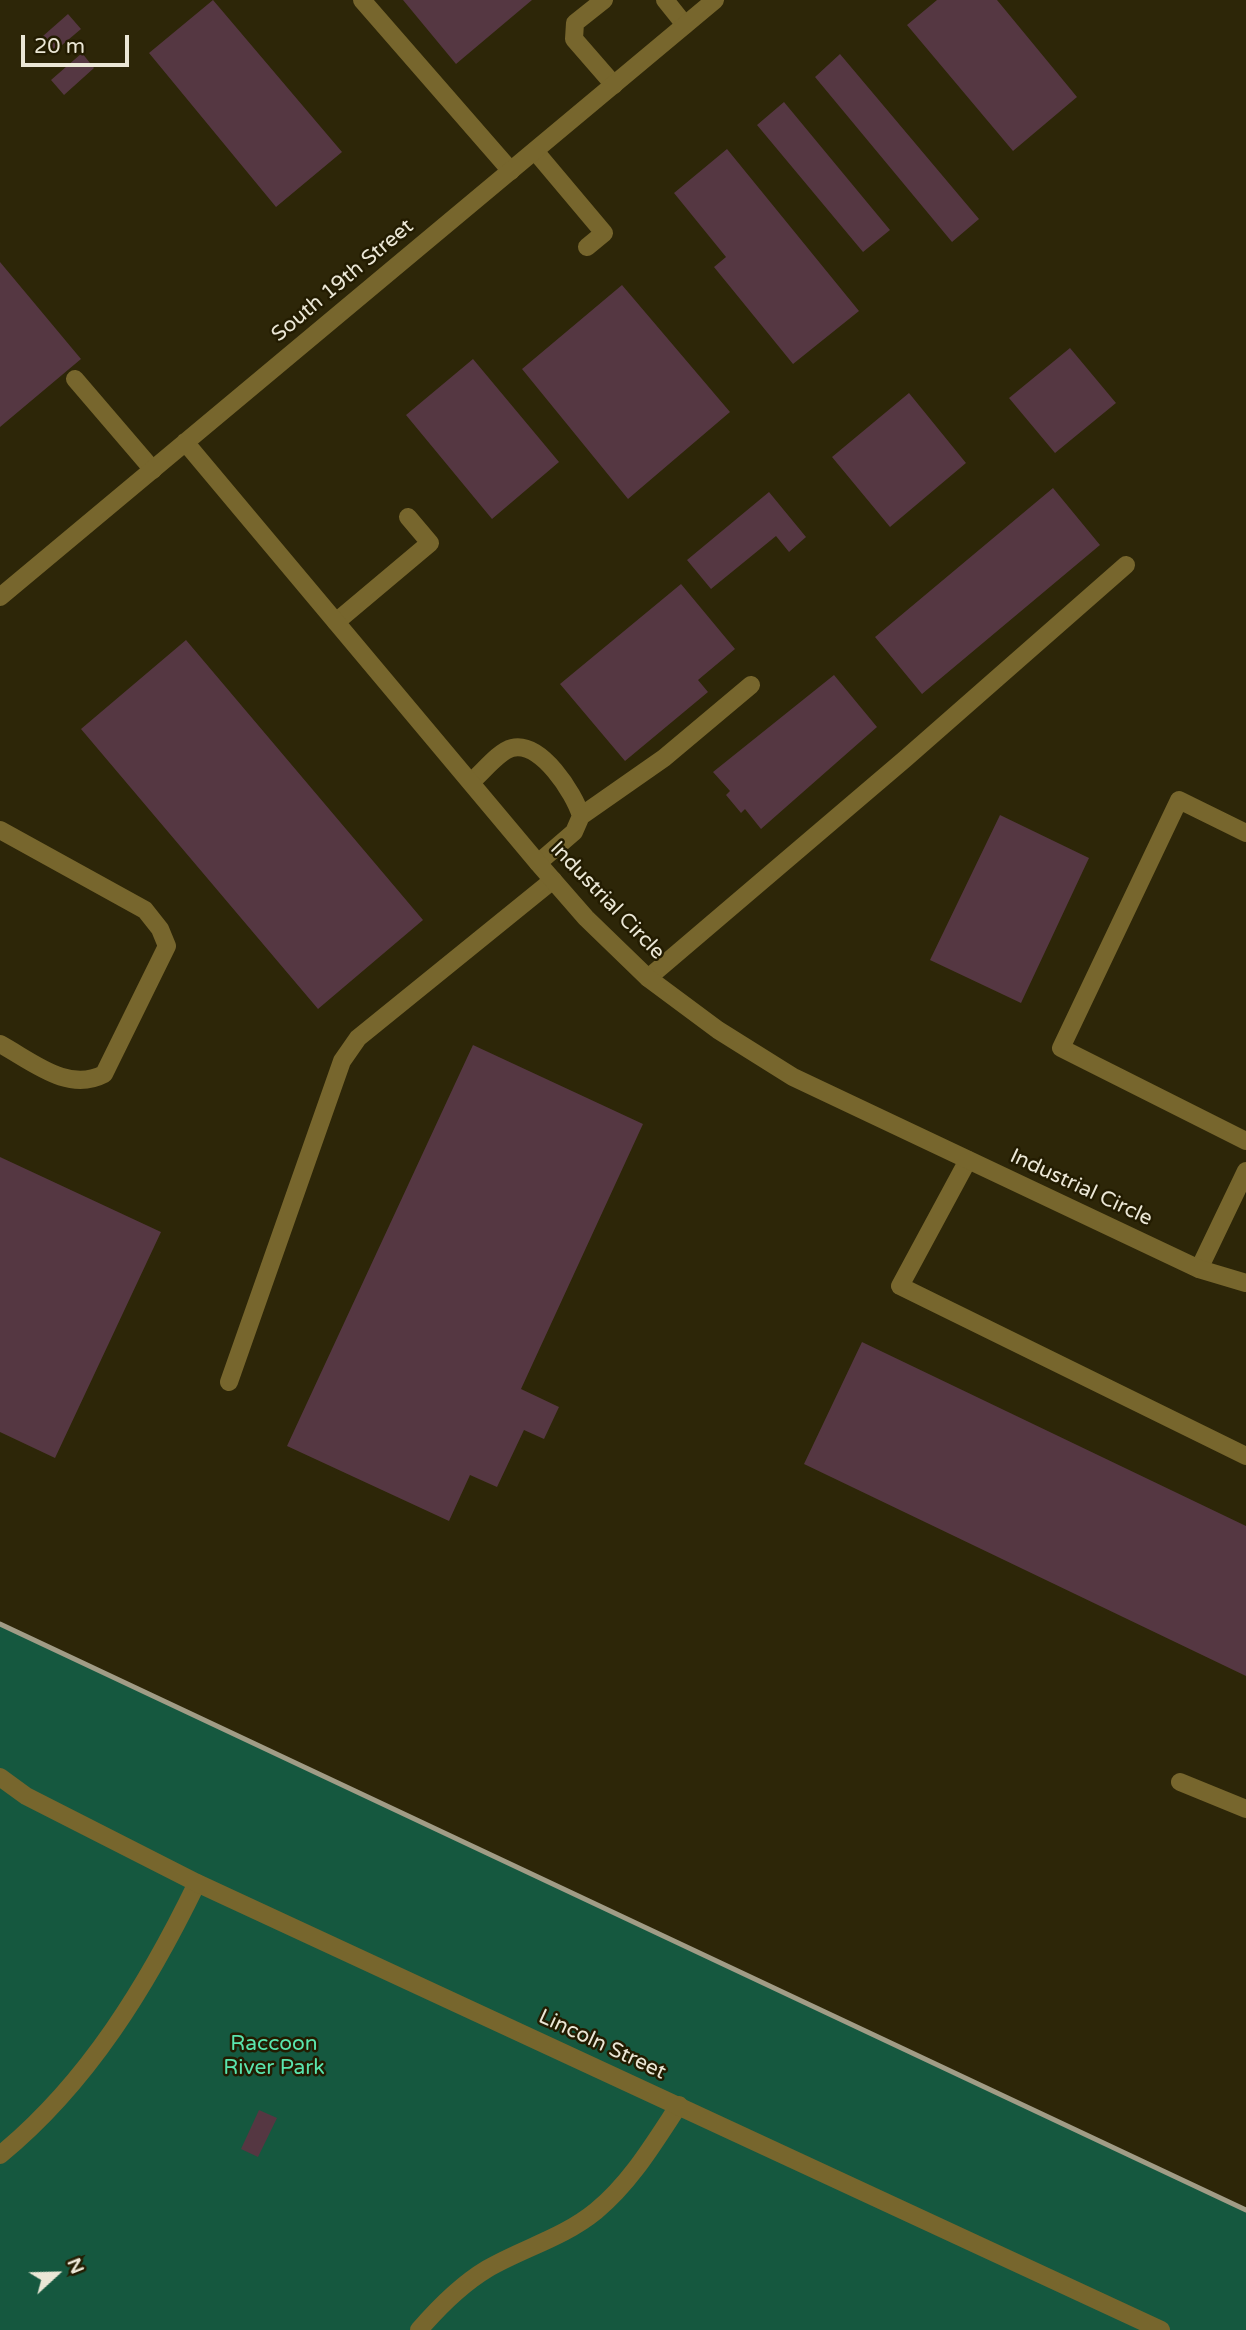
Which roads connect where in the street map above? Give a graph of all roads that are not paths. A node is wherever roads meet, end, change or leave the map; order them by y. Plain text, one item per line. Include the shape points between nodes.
1 (362, 0) edge
2 (604, 0) edge
3 (665, 0) edge
4 (715, 0) edge
5 (685, 25) junction
6 (614, 85) junction
7 (535, 151) junction
8 (511, 170) junction
9 (587, 247) dead end
10 (75, 379) dead end
11 (186, 442) junction
12 (153, 470) junction
13 (408, 517) dead end
14 (1126, 565) dead end
15 (0, 597) edge
16 (336, 622) junction
17 (751, 685) dead end
18 (471, 782) junction
19 (581, 816) junction
20 (0, 830) edge
21 (1246, 833) edge
22 (538, 863) junction
23 (553, 880) junction
24 (648, 978) junction
25 (0, 1044) edge
26 (1246, 1140) edge
27 (968, 1160) junction
28 (1246, 1171) edge
29 (1199, 1269) junction
30 (1246, 1283) edge
31 (229, 1382) dead end
32 (1246, 1456) edge
33 (0, 1777) edge
34 (1180, 1782) dead end
35 (0, 1789) edge
36 (26, 1796) junction
37 (1246, 1809) edge
38 (197, 1883) junction
39 (679, 2105) junction
40 (0, 2155) edge
41 (419, 2330) edge
42 (1161, 2330) edge

1 - 8 street
2 - 6 street via 575,23 574,39
3 - 5 street
4 - 5 street, South 19th Street
5 - 6 street, South 19th Street
6 - 7 street, South 19th Street
7 - 8 street, South 19th Street
7 - 9 street via 604,233
8 - 11 street, South 19th Street
10 - 12 street
11 - 12 street, South 19th Street
11 - 16 street, Industrial Circle
12 - 15 street, South 19th Street
13 - 16 street via 430,543
14 - 24 street
16 - 18 street, Industrial Circle
17 - 19 street via 664,758
18 - 19 street via 510,748 526,747 559,776 576,798
18 - 22 street, Industrial Circle
19 - 22 street via 573,832
20 - 25 street via 145,910 166,946 104,1074 70,1082
21 - 26 street via 1179,800 1061,1048
22 - 23 street, Industrial Circle
23 - 24 street, Industrial Circle
23 - 31 street via 358,1038 342,1061
24 - 27 street, Industrial Circle via 793,1077
27 - 29 street, Industrial Circle
27 - 32 street via 900,1286
28 - 29 street
29 - 30 street, Industrial Circle
33 - 36 street, Lincoln Street
34 - 37 street
35 - 36 street, Lincoln Street
36 - 38 street, Lincoln Street
38 - 39 street, Lincoln Street
38 - 40 street via 163,1954 119,2024 66,2090
39 - 41 street via 626,2184 594,2212 545,2244 486,2269
39 - 42 street, Lincoln Street

